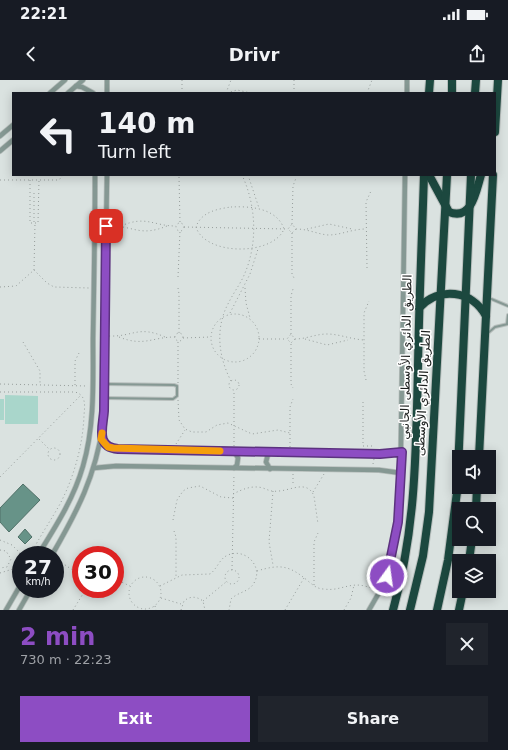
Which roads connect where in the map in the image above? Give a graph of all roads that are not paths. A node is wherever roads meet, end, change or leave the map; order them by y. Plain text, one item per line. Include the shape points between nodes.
1 (65, 80) edge
2 (83, 80) edge
3 (108, 80) edge
4 (407, 80) edge
5 (430, 80) edge
6 (452, 80) edge
7 (476, 80) edge
8 (498, 80) edge
9 (76, 86) junction
10 (51, 92) edge
11 (69, 92) edge
12 (91, 92) edge
13 (107, 92) edge
14 (407, 92) edge
15 (429, 92) edge
16 (452, 92) edge
17 (475, 92) edge
18 (496, 115) edge
19 (12, 126) edge
20 (0, 136) edge
21 (12, 141) edge
22 (0, 151) edge
23 (95, 176) edge
24 (106, 176) edge
25 (405, 176) edge
26 (424, 176) edge
27 (430, 176) edge
28 (447, 176) edge
29 (471, 176) edge
30 (481, 176) edge
31 (493, 176) edge
32 (446, 207) junction
33 (470, 207) junction
34 (440, 294) junction
35 (466, 296) junction
36 (487, 296) junction
37 (508, 306) edge
38 (419, 308) junction
39 (508, 315) edge
40 (486, 317) junction
41 (508, 324) edge
42 (485, 335) junction
43 (104, 384) junction
44 (104, 398) junction
45 (101, 439) junction
46 (479, 450) edge
47 (234, 451) junction
48 (271, 452) junction
49 (402, 452) junction
50 (94, 468) junction
51 (234, 468) junction
52 (270, 469) junction
53 (401, 473) junction
54 (43, 546) edge
55 (57, 546) edge
56 (13, 598) edge
57 (26, 598) edge
58 (462, 598) edge
59 (6, 610) edge
60 (19, 610) edge
61 (369, 610) edge
62 (393, 610) edge
63 (410, 610) edge
64 (437, 610) edge
65 (459, 610) edge

1 - 10 street
2 - 9 street
3 - 13 street
4 - 14 street
5 - 15 highway
6 - 16 highway
7 - 17 highway
8 - 18 highway
9 - 11 street
9 - 12 street
19 - 20 street
21 - 22 street
23 - 54 street via 91,423 83,466 69,503
24 - 43 street
25 - 49 street
26 - 38 highway, الطريق الدائري الأوسطى الجانبي
27 - 32 highway
28 - 32 highway, الطريق الدائري الأوسطى
29 - 33 highway
30 - 33 highway
31 - 36 highway
32 - 33 highway via 449,212 461,214
32 - 34 highway, الطريق الدائري الأوسطى
33 - 35 highway
34 - 35 highway
34 - 38 highway via 428,299
34 - 63 highway, الطريق الدائري الأوسطى via 429,512 423,556
35 - 40 highway via 478,305
35 - 64 highway via 456,499 448,560
36 - 37 lane
36 - 40 highway
38 - 62 highway, الطريق الدائري الأوسطى الجانبي via 413,510 404,567
39 - 41 lane
40 - 42 highway
41 - 42 lane via 495,327
42 - 46 highway
43 - 44 street
43 - 44 lane via 177,386 177,397 174,399
44 - 45 street
45 - 47 street via 108,447 113,448
45 - 50 street
47 - 48 street
47 - 51 street via 238,462
48 - 49 street
48 - 52 street via 266,462
49 - 53 street
50 - 51 street
50 - 55 street via 78,509
51 - 52 street
52 - 53 street
53 - 61 street via 400,506 390,568
56 - 59 street
57 - 60 street
58 - 65 highway

